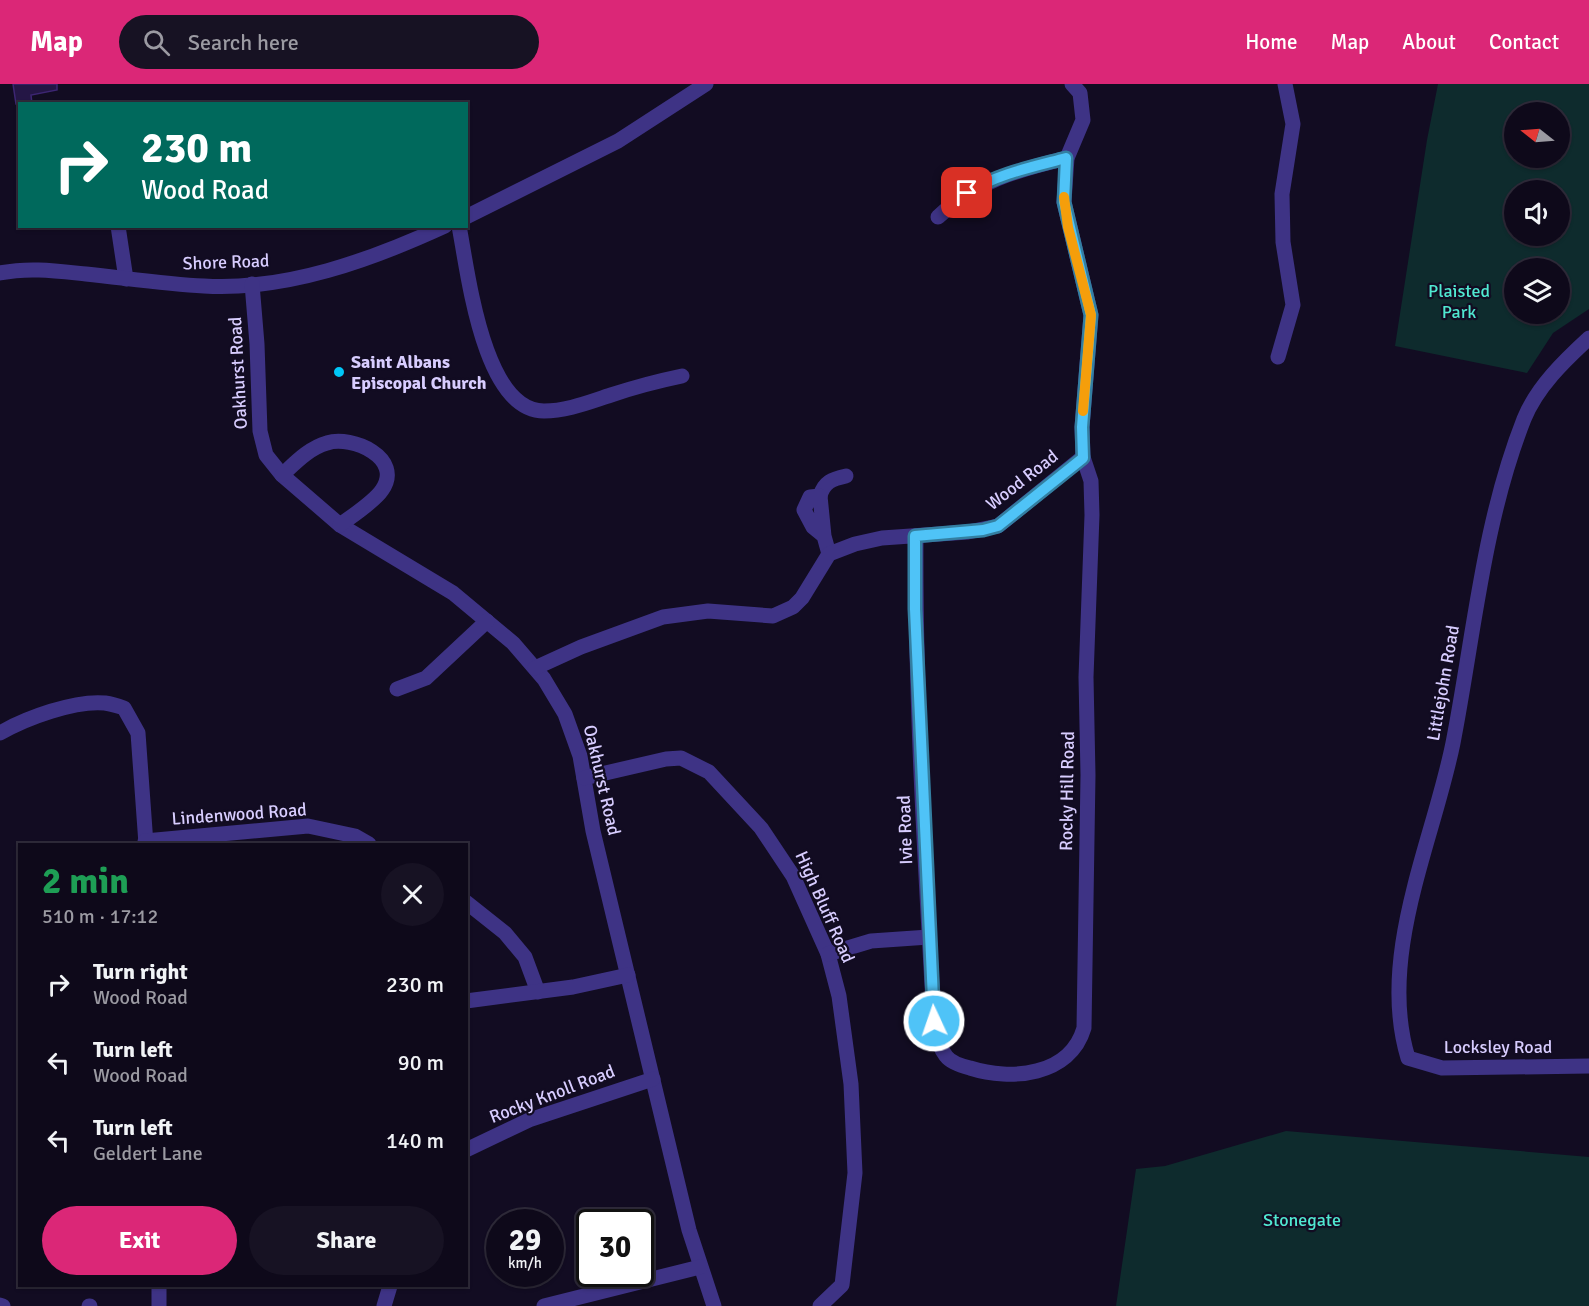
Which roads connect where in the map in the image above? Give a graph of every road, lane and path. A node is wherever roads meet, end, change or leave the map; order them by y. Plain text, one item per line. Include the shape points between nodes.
1 (706, 84) edge
2 (1072, 84) edge
3 (1285, 84) edge
4 (1066, 158) junction
5 (468, 216) edge
6 (938, 217) dead end
7 (118, 228) edge
8 (441, 228) edge
9 (459, 228) edge
10 (0, 273) edge
11 (126, 279) junction
12 (252, 284) junction
13 (1589, 338) edge
14 (1278, 357) dead end
15 (682, 376) dead end
16 (1083, 458) junction
17 (282, 475) junction
18 (846, 476) dead end
19 (340, 525) junction
20 (915, 536) junction
21 (829, 554) junction
22 (487, 621) junction
23 (535, 668) junction
24 (397, 688) dead end
25 (0, 733) edge
26 (584, 778) junction
27 (146, 843) edge
28 (367, 843) edge
29 (468, 904) edge
30 (929, 937) junction
31 (828, 954) junction
32 (628, 975) junction
33 (538, 992) junction
34 (468, 1000) edge
35 (1408, 1058) joint
36 (1589, 1066) edge
37 (1005, 1076) joint
38 (653, 1079) junction
39 (468, 1149) edge
40 (700, 1267) junction
41 (159, 1287) edge
42 (390, 1287) edge
43 (159, 1306) edge
44 (384, 1306) edge
45 (544, 1306) edge
46 (714, 1306) edge
47 (820, 1306) edge

1 - 5 street via 618,141
2 - 4 street, Wood Road via 1080,93 1083,120
3 - 14 street via 1293,124 1282,194 1283,242 1293,305
4 - 6 street via 1018,170 979,186
4 - 16 street, Wood Road via 1064,202 1091,315
7 - 11 street
8 - 12 street, Shore Road via 357,261
9 - 15 street via 485,350 495,372 528,409 564,410
10 - 11 street, Shore Road via 31,269
11 - 12 street, Shore Road via 207,286
12 - 17 street, Oakhurst Road via 260,431 266,455
13 - 35 street, Littlejohn Road via 1546,382 1526,416 1498,504 1468,644 1453,743 1413,886 1399,1011
16 - 20 street, Wood Road via 998,526
16 - 37 street, Rocky Hill Road via 1090,482 1092,515 1086,677 1089,775 1084,1028 1073,1049 1060,1060 1028,1074
17 - 19 street, Oakhurst Road
17 - 19 street via 303,456 328,442 361,444 375,453 388,478 382,491
18 - 21 street via 824,484 820,496 810,497 804,510 813,527 824,536
19 - 22 street, Oakhurst Road via 426,575
20 - 21 street, Wood Road via 882,538
20 - 30 street, Ivie Road
21 - 23 street via 802,598 773,616 708,610 663,617
22 - 23 street, Oakhurst Road
22 - 24 street via 426,678
23 - 26 street, Oakhurst Road via 565,714
25 - 27 street via 72,706 105,703 124,708 138,733
26 - 31 street, High Bluff Road via 681,758 709,772 779,851
26 - 32 street, Oakhurst Road
27 - 28 street, Lindenwood Road via 308,826 355,836
29 - 33 street via 494,923 525,957
30 - 31 street via 871,941
30 - 37 street, Ivie Road via 934,1021 942,1049 954,1063
31 - 47 street, High Bluff Road via 839,996 855,1143 852,1210 842,1285
32 - 33 street
32 - 38 street, Oakhurst Road
33 - 34 street
35 - 36 street, Locksley Road via 1442,1068
38 - 39 street, Rocky Knoll Road via 528,1120
38 - 40 street, Oakhurst Road
40 - 45 street
40 - 46 street, Oakhurst Road
41 - 43 street
42 - 44 street

